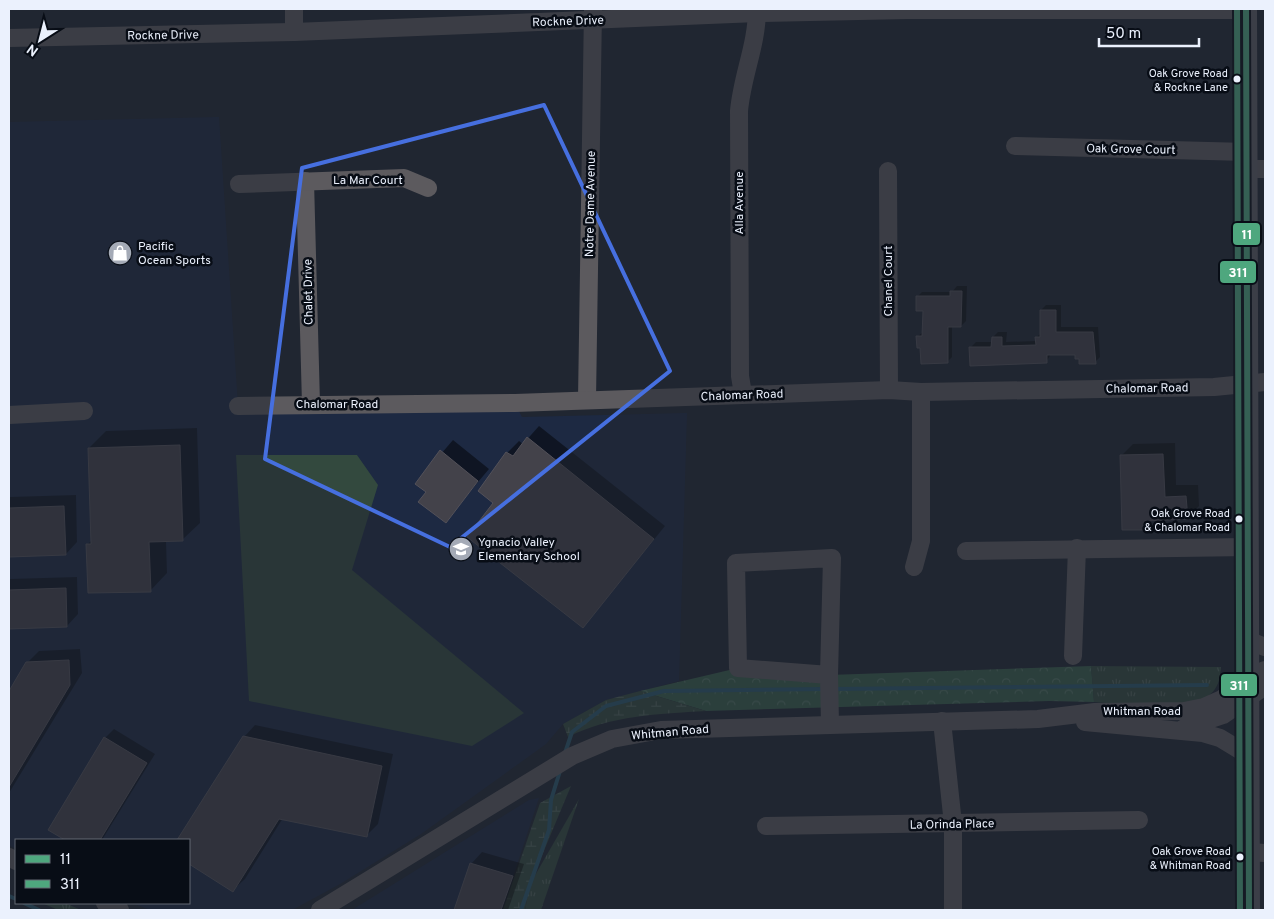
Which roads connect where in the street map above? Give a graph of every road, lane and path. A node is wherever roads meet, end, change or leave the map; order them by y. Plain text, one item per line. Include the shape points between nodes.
1 (294, 9) edge
2 (1246, 9) edge
3 (907, 10) edge
4 (757, 11) edge
5 (592, 15) edge
6 (440, 17) edge
7 (294, 32) junction
8 (9, 38) edge
9 (1015, 146) dead end
10 (1253, 163) edge
11 (888, 171) dead end
12 (306, 181) junction
13 (239, 184) dead end
14 (428, 188) dead end
15 (1256, 383) edge
16 (889, 390) junction
17 (921, 392) junction
18 (743, 394) junction
19 (587, 400) junction
20 (310, 404) junction
21 (238, 406) dead end
22 (84, 412) dead end
23 (9, 415) edge
24 (1248, 547) junction
25 (1077, 548) junction
26 (966, 551) dead end
27 (914, 567) dead end
28 (1256, 644) edge
29 (1074, 656) dead end
30 (829, 675) junction
31 (1257, 683) edge
32 (830, 717) junction
33 (1038, 718) junction
34 (942, 722) junction
35 (1178, 730) junction
36 (1248, 755) junction
37 (1139, 820) dead end
38 (953, 824) junction
39 (766, 826) dead end
40 (1257, 853) edge
41 (107, 904) edge
42 (120, 910) edge
43 (320, 910) edge
44 (953, 910) edge
45 (1249, 910) edge

1 - 7 street
2 - 3 street, Rockne Drive
2 - 10 main road
3 - 4 street, Rockne Drive
4 - 5 street, Rockne Drive
4 - 18 street, Alla Avenue via 755,41 741,87 739,111 740,376
5 - 6 street, Rockne Drive
5 - 19 street, Notre Dame Avenue
6 - 7 street, Rockne Drive
7 - 8 street, Rockne Drive
9 - 10 street, Oak Grove Court
10 - 15 main road
11 - 16 street, Chanel Court
12 - 13 street, La Mar Court
12 - 14 street, La Mar Court via 404,178
12 - 20 street, Chalet Drive
15 - 17 street, Chalomar Road via 1214,387
15 - 24 main road
16 - 17 street, Chalomar Road
16 - 18 street, Chalomar Road
17 - 27 street via 921,540
18 - 19 street, Chalomar Road
19 - 20 street, Chalomar Road
20 - 21 street, Chalomar Road
22 - 23 street
24 - 25 street
24 - 28 main road
25 - 26 street
25 - 29 street
28 - 31 main road
30 - 30 street via 832,558 736,563 738,668
30 - 32 street
31 - 33 street, Whitman Road via 1191,710 1095,712
31 - 35 street, Whitman Road via 1219,717
31 - 36 main road
32 - 34 street, Whitman Road
32 - 43 street, Whitman Road via 661,730 612,739 572,756
33 - 34 street, Whitman Road
33 - 35 street, Whitman Road
34 - 38 street
35 - 36 street, Whitman Road via 1203,732 1220,738
36 - 40 main road
37 - 38 street, La Orinda Place
38 - 39 street, La Orinda Place
38 - 44 street
40 - 45 main road
41 - 42 street

